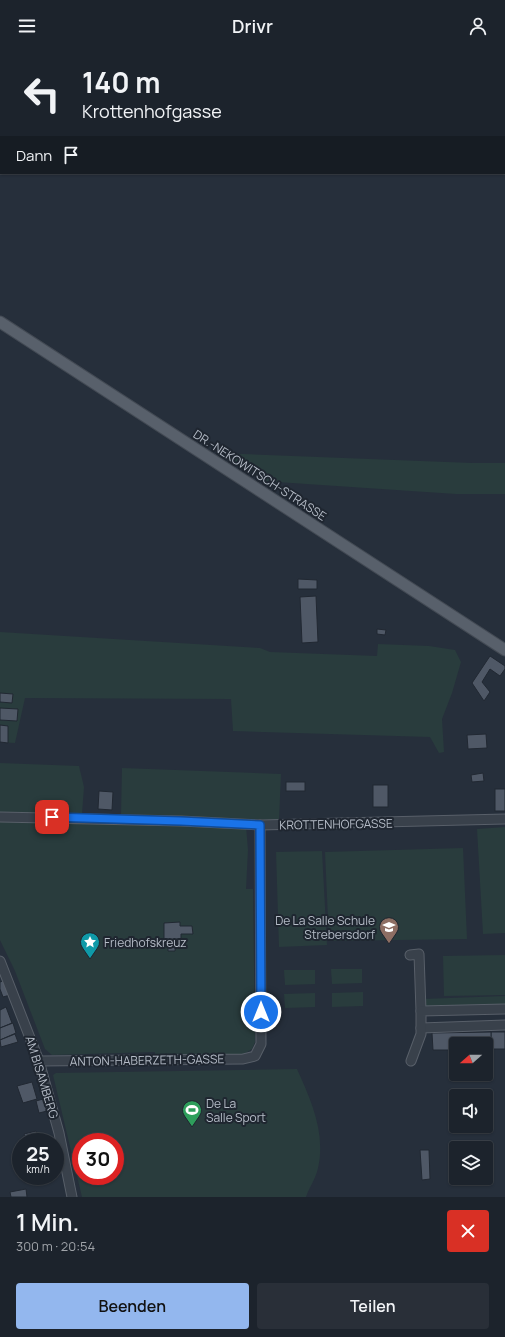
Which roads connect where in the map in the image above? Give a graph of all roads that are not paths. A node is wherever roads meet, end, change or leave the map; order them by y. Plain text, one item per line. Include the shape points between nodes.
1 (0, 322) edge
2 (505, 650) edge
3 (0, 817) edge
4 (505, 819) edge
5 (260, 825) junction
6 (410, 955) dead end
7 (0, 961) edge
8 (505, 1009) edge
9 (421, 1011) junction
10 (505, 1025) edge
11 (421, 1028) junction
12 (39, 1061) junction
13 (411, 1061) dead end
14 (72, 1197) edge

1 - 2 main road, DR.-NEKOWITSCH-STRASSE
3 - 5 street, KROTTENHOFGASSE
4 - 5 street, KROTTENHOFGASSE
5 - 12 street, ANTON-HABERZETH-GASSE via 261,1044 255,1056 243,1059
6 - 9 street via 419,954
7 - 12 street, AM BISAMBERG
8 - 9 street
9 - 11 street
10 - 11 street
11 - 13 street
12 - 14 street, AM BISAMBERG via 59,1133

